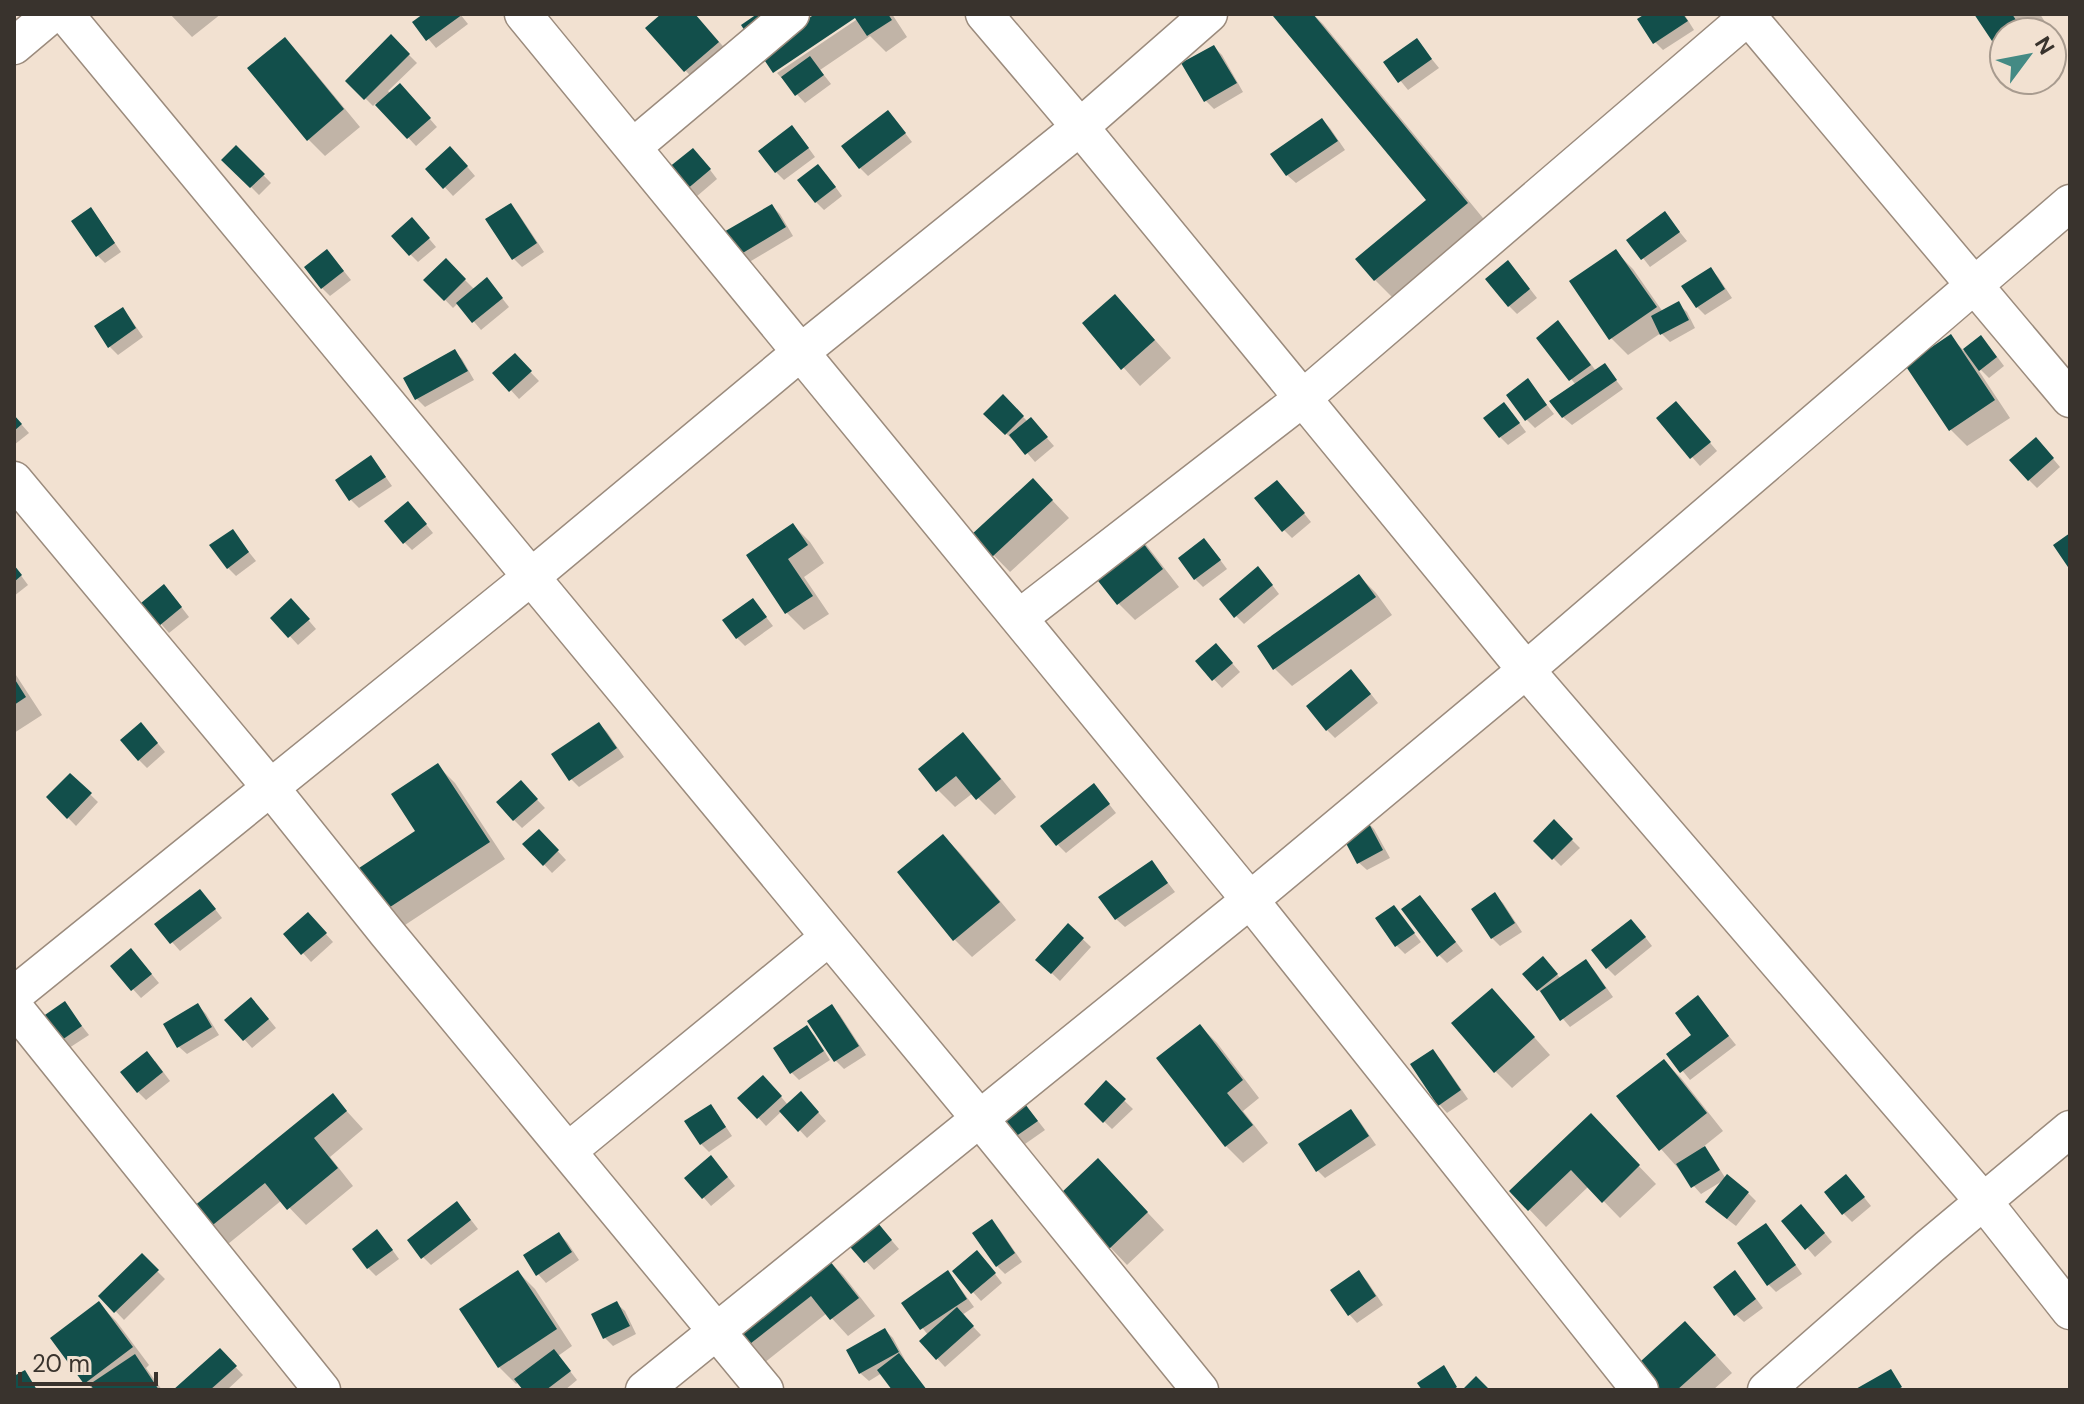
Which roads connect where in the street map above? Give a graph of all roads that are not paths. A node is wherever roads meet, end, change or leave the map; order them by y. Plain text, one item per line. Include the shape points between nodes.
1 (52, 14) edge
2 (65, 14) edge
3 (523, 14) edge
4 (791, 14) edge
5 (984, 14) edge
6 (1209, 14) edge
7 (1748, 15) edge
8 (14, 46) edge
9 (1080, 127) junction
10 (633, 147) junction
11 (2070, 203) edge
12 (1976, 285) junction
13 (801, 352) junction
14 (1303, 398) junction
15 (2070, 399) edge
16 (14, 480) edge
17 (531, 577) junction
18 (1019, 618) junction
19 (1526, 670) junction
20 (270, 787) junction
21 (1250, 900) junction
22 (829, 937) junction
23 (14, 995) edge
24 (14, 1007) edge
25 (980, 1119) junction
26 (2070, 1129) edge
27 (568, 1151) junction
28 (1984, 1202) junction
29 (2070, 1311) edge
30 (716, 1331) junction
31 (322, 1390) edge
32 (644, 1390) edge
33 (765, 1390) edge
34 (1200, 1390) edge
35 (1640, 1390) edge
36 (1766, 1390) edge

1 - 8 street
2 - 17 street
3 - 10 street
4 - 10 street
5 - 9 street
6 - 9 street
7 - 12 street
7 - 14 street
9 - 13 street
9 - 14 street
10 - 13 street
11 - 12 street
12 - 15 street
12 - 19 street
13 - 17 street
13 - 18 street
14 - 18 street
14 - 19 street
16 - 20 street
17 - 20 street
17 - 22 street
18 - 21 street
19 - 21 street
19 - 28 street
20 - 23 street
20 - 27 street
21 - 25 street
21 - 35 street
22 - 25 street
22 - 27 street
24 - 31 street
25 - 30 street
25 - 34 street
26 - 28 street
27 - 30 street
28 - 29 street
28 - 36 street
30 - 32 street
30 - 33 street

